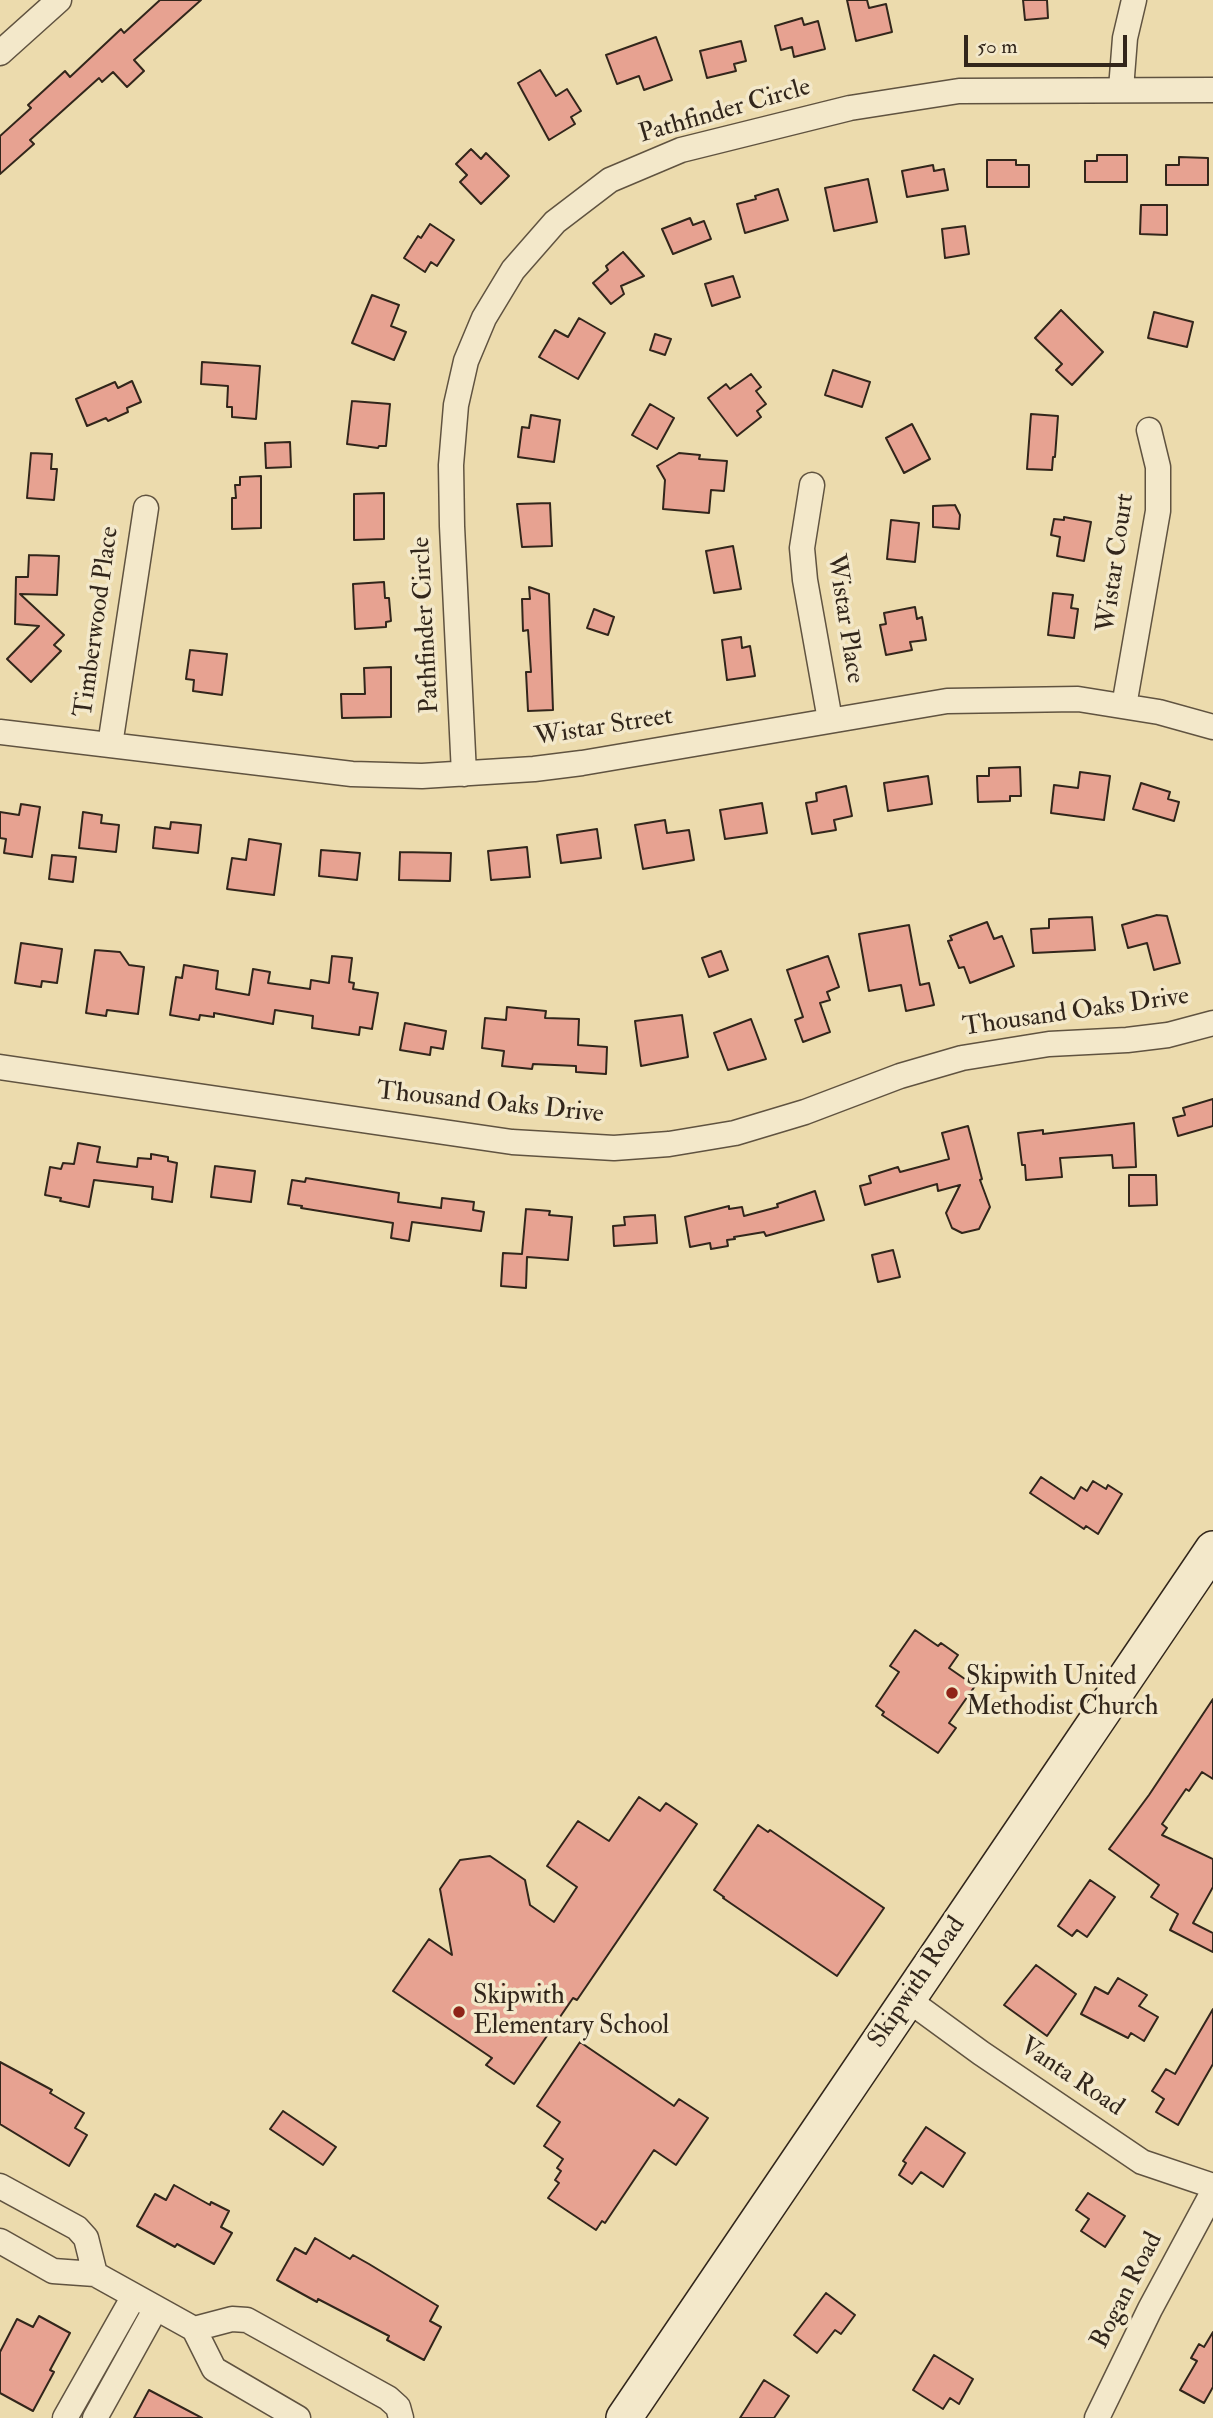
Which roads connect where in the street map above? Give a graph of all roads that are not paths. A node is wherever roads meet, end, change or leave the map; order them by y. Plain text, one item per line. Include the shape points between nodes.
1 (59, 0) edge
2 (1134, 0) edge
3 (10, 32) edge
4 (0, 53) edge
5 (1121, 89) junction
6 (1213, 90) edge
7 (1149, 430) dead end
8 (812, 485) dead end
9 (146, 508) dead end
10 (1124, 706) junction
11 (830, 720) junction
12 (1213, 727) edge
13 (0, 732) edge
14 (110, 745) junction
15 (464, 774) junction
16 (1213, 1023) edge
17 (0, 1067) edge
18 (1213, 1549) edge
19 (907, 1999) junction
20 (0, 2186) edge
21 (1213, 2186) edge
22 (1213, 2192) edge
23 (0, 2241) edge
24 (95, 2274) junction
25 (134, 2296) junction
26 (156, 2308) junction
27 (194, 2329) junction
28 (65, 2418) edge
29 (95, 2418) edge
30 (298, 2418) edge
31 (401, 2418) edge
32 (624, 2418) edge
33 (1097, 2418) edge

1 - 3 street
2 - 5 street
3 - 4 street
5 - 6 street, Pathfinder Circle
5 - 15 street, Pathfinder Circle via 960,91 775,125 681,150 630,170 555,222 513,270 484,318 466,361 456,405 452,526
7 - 10 street, Wistar Court via 1158,467 1158,511
8 - 11 street, Wistar Place via 802,548
9 - 14 street, Timberwood Place
10 - 11 street, Wistar Street via 1078,699 978,699
10 - 12 street, Wistar Street
11 - 15 street, Wistar Street via 582,763
13 - 14 street, Wistar Street
14 - 15 street, Wistar Street via 352,774
16 - 17 street, Thousand Oaks Drive via 1168,1035 1049,1044 962,1058 735,1133 614,1148 512,1142
18 - 19 main road, Skipwith Road
19 - 21 street, Vanta Road via 1142,2162
19 - 32 main road, Skipwith Road
20 - 24 street via 77,2228 86,2238
22 - 33 street, Bogan Road
23 - 24 street via 53,2271
24 - 25 street
25 - 26 street
25 - 28 street
26 - 27 street
26 - 29 street
27 - 30 street via 214,2369
27 - 31 street via 247,2320 388,2398

